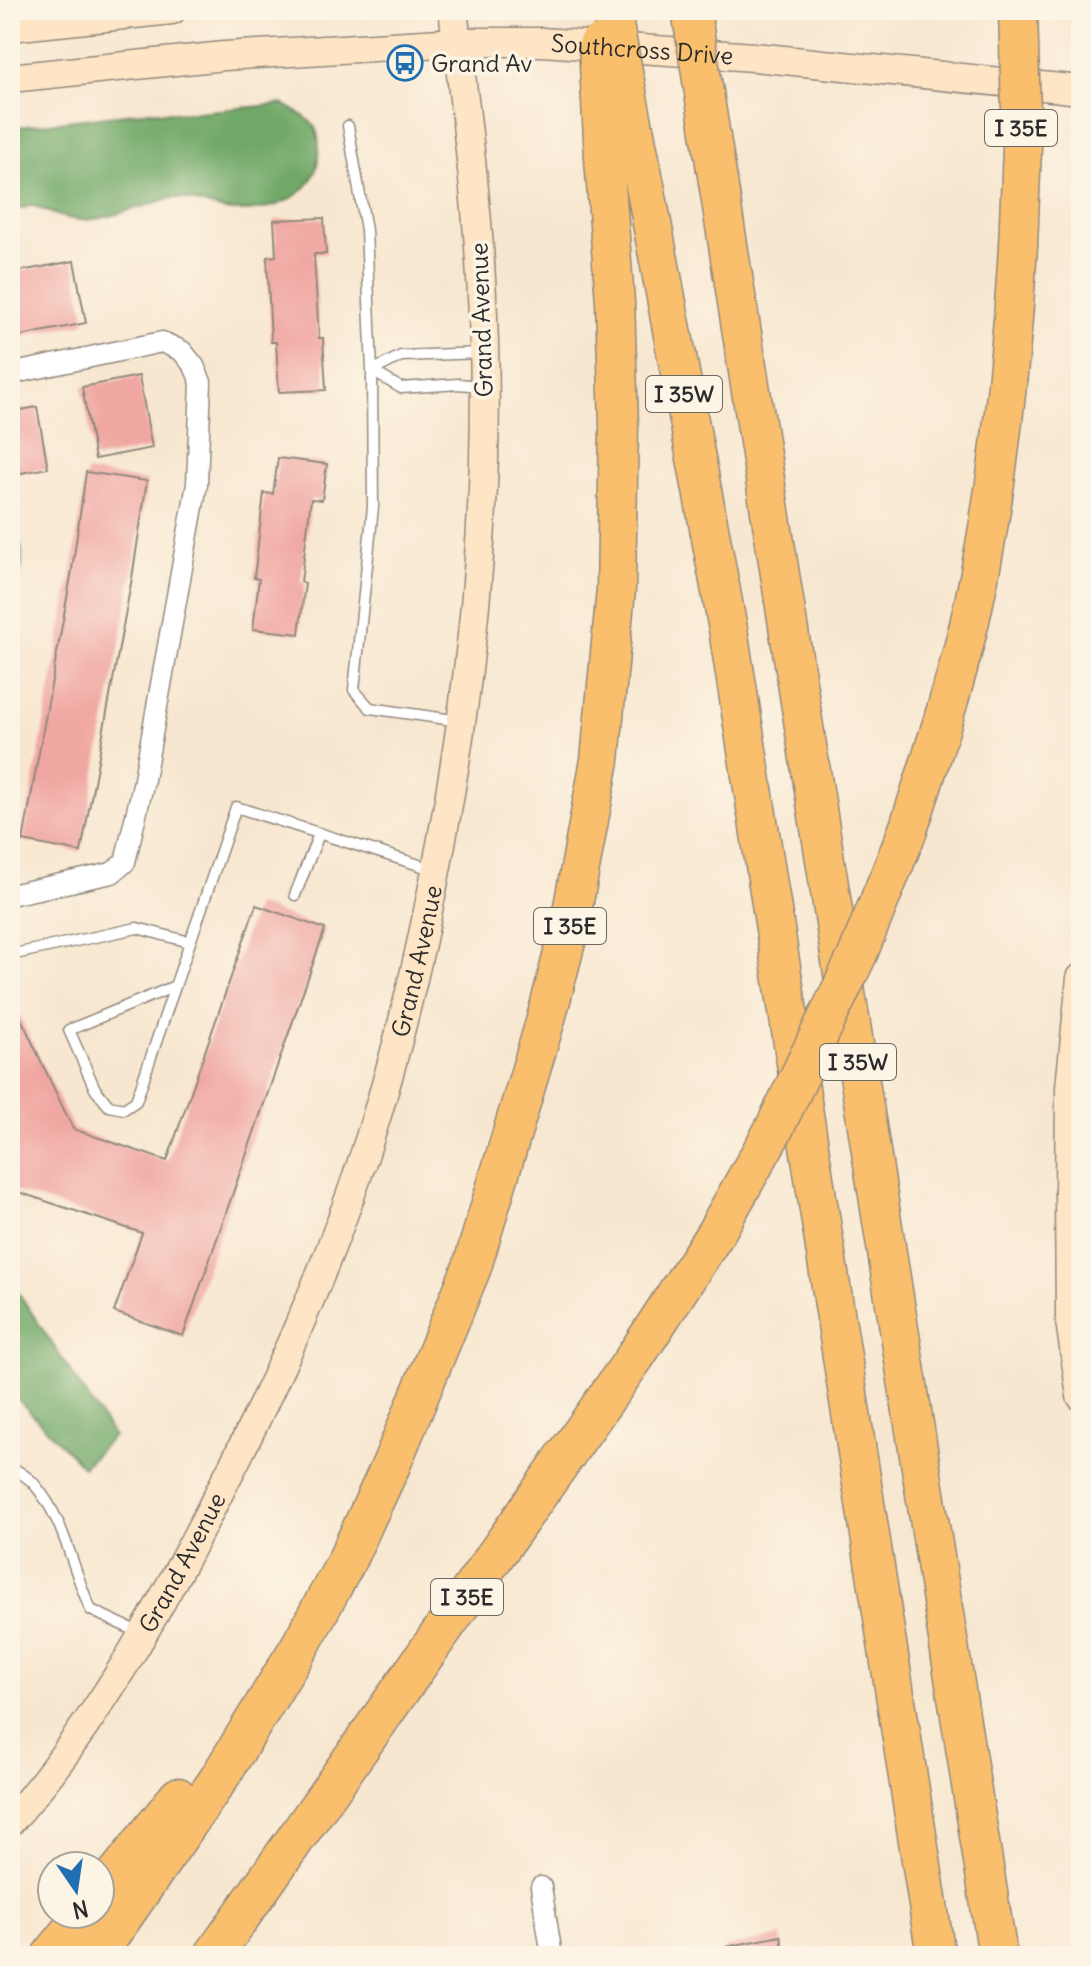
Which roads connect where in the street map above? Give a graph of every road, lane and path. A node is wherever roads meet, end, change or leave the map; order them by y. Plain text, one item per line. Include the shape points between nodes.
1 (172, 10) edge
2 (453, 10) edge
3 (596, 10) edge
4 (611, 10) edge
5 (691, 10) edge
6 (1018, 10) edge
7 (10, 27) edge
8 (457, 42) junction
9 (10, 78) edge
10 (1081, 90) edge
11 (348, 126) dead end
12 (622, 159) junction
13 (483, 353) junction
14 (372, 371) junction
15 (10, 374) edge
16 (484, 386) junction
17 (462, 722) junction
18 (319, 834) junction
19 (436, 870) junction
20 (10, 895) edge
21 (295, 895) dead end
22 (190, 942) junction
23 (10, 955) edge
24 (1081, 978) edge
25 (175, 986) junction
26 (1075, 1192) edge
27 (1081, 1396) edge
28 (10, 1466) edge
29 (142, 1634) junction
30 (300, 1646) junction
31 (413, 1674) junction
32 (10, 1822) edge
33 (116, 1875) edge
34 (541, 1887) dead end
35 (72, 1930) edge
36 (51, 1956) edge
37 (96, 1956) edge
38 (213, 1956) edge
39 (241, 1956) edge
40 (552, 1956) edge
41 (936, 1956) edge
42 (998, 1956) edge

1 - 7 street
2 - 8 street, Grand Avenue
3 - 12 highway, I 35E, bridge
4 - 12 highway, I 35W, bridge
5 - 42 highway, I 35W, bridge
6 - 31 highway, I 35E, bridge via 1018,246 999,462 974,604 908,830 850,971 774,1129 715,1234
8 - 9 street, Southcross Drive via 224,56
8 - 10 street, Southcross Drive via 542,42 754,57
8 - 13 street, Grand Avenue via 474,182
11 - 14 lane via 366,230
12 - 30 highway, I 35E via 615,301 616,589 600,760 568,934 472,1267 391,1465
12 - 41 highway, I 35W via 728,629
13 - 14 lane via 401,356
13 - 16 street, Grand Avenue
14 - 16 lane via 401,388
14 - 17 lane via 373,507 354,690 370,708
15 - 20 street via 162,342 182,351 201,382 201,435 197,484 125,862 112,873
16 - 17 street, Grand Avenue via 481,530
17 - 19 street, Grand Avenue
18 - 19 lane
18 - 21 lane
18 - 22 lane via 236,807
19 - 29 street, Grand Avenue via 399,1039 333,1242 255,1424
22 - 23 lane via 137,928
22 - 25 lane
24 - 26 street via 1070,1087
25 - 25 lane via 136,1101 124,1109 109,1106 95,1089 69,1030
26 - 27 street via 1070,1321
28 - 29 lane via 34,1483 60,1524 91,1610
29 - 32 street, Grand Avenue via 81,1730
30 - 33 highway
30 - 37 highway, I 35E via 218,1780
31 - 38 highway, I 35E
31 - 39 highway
34 - 40 street
35 - 36 highway

